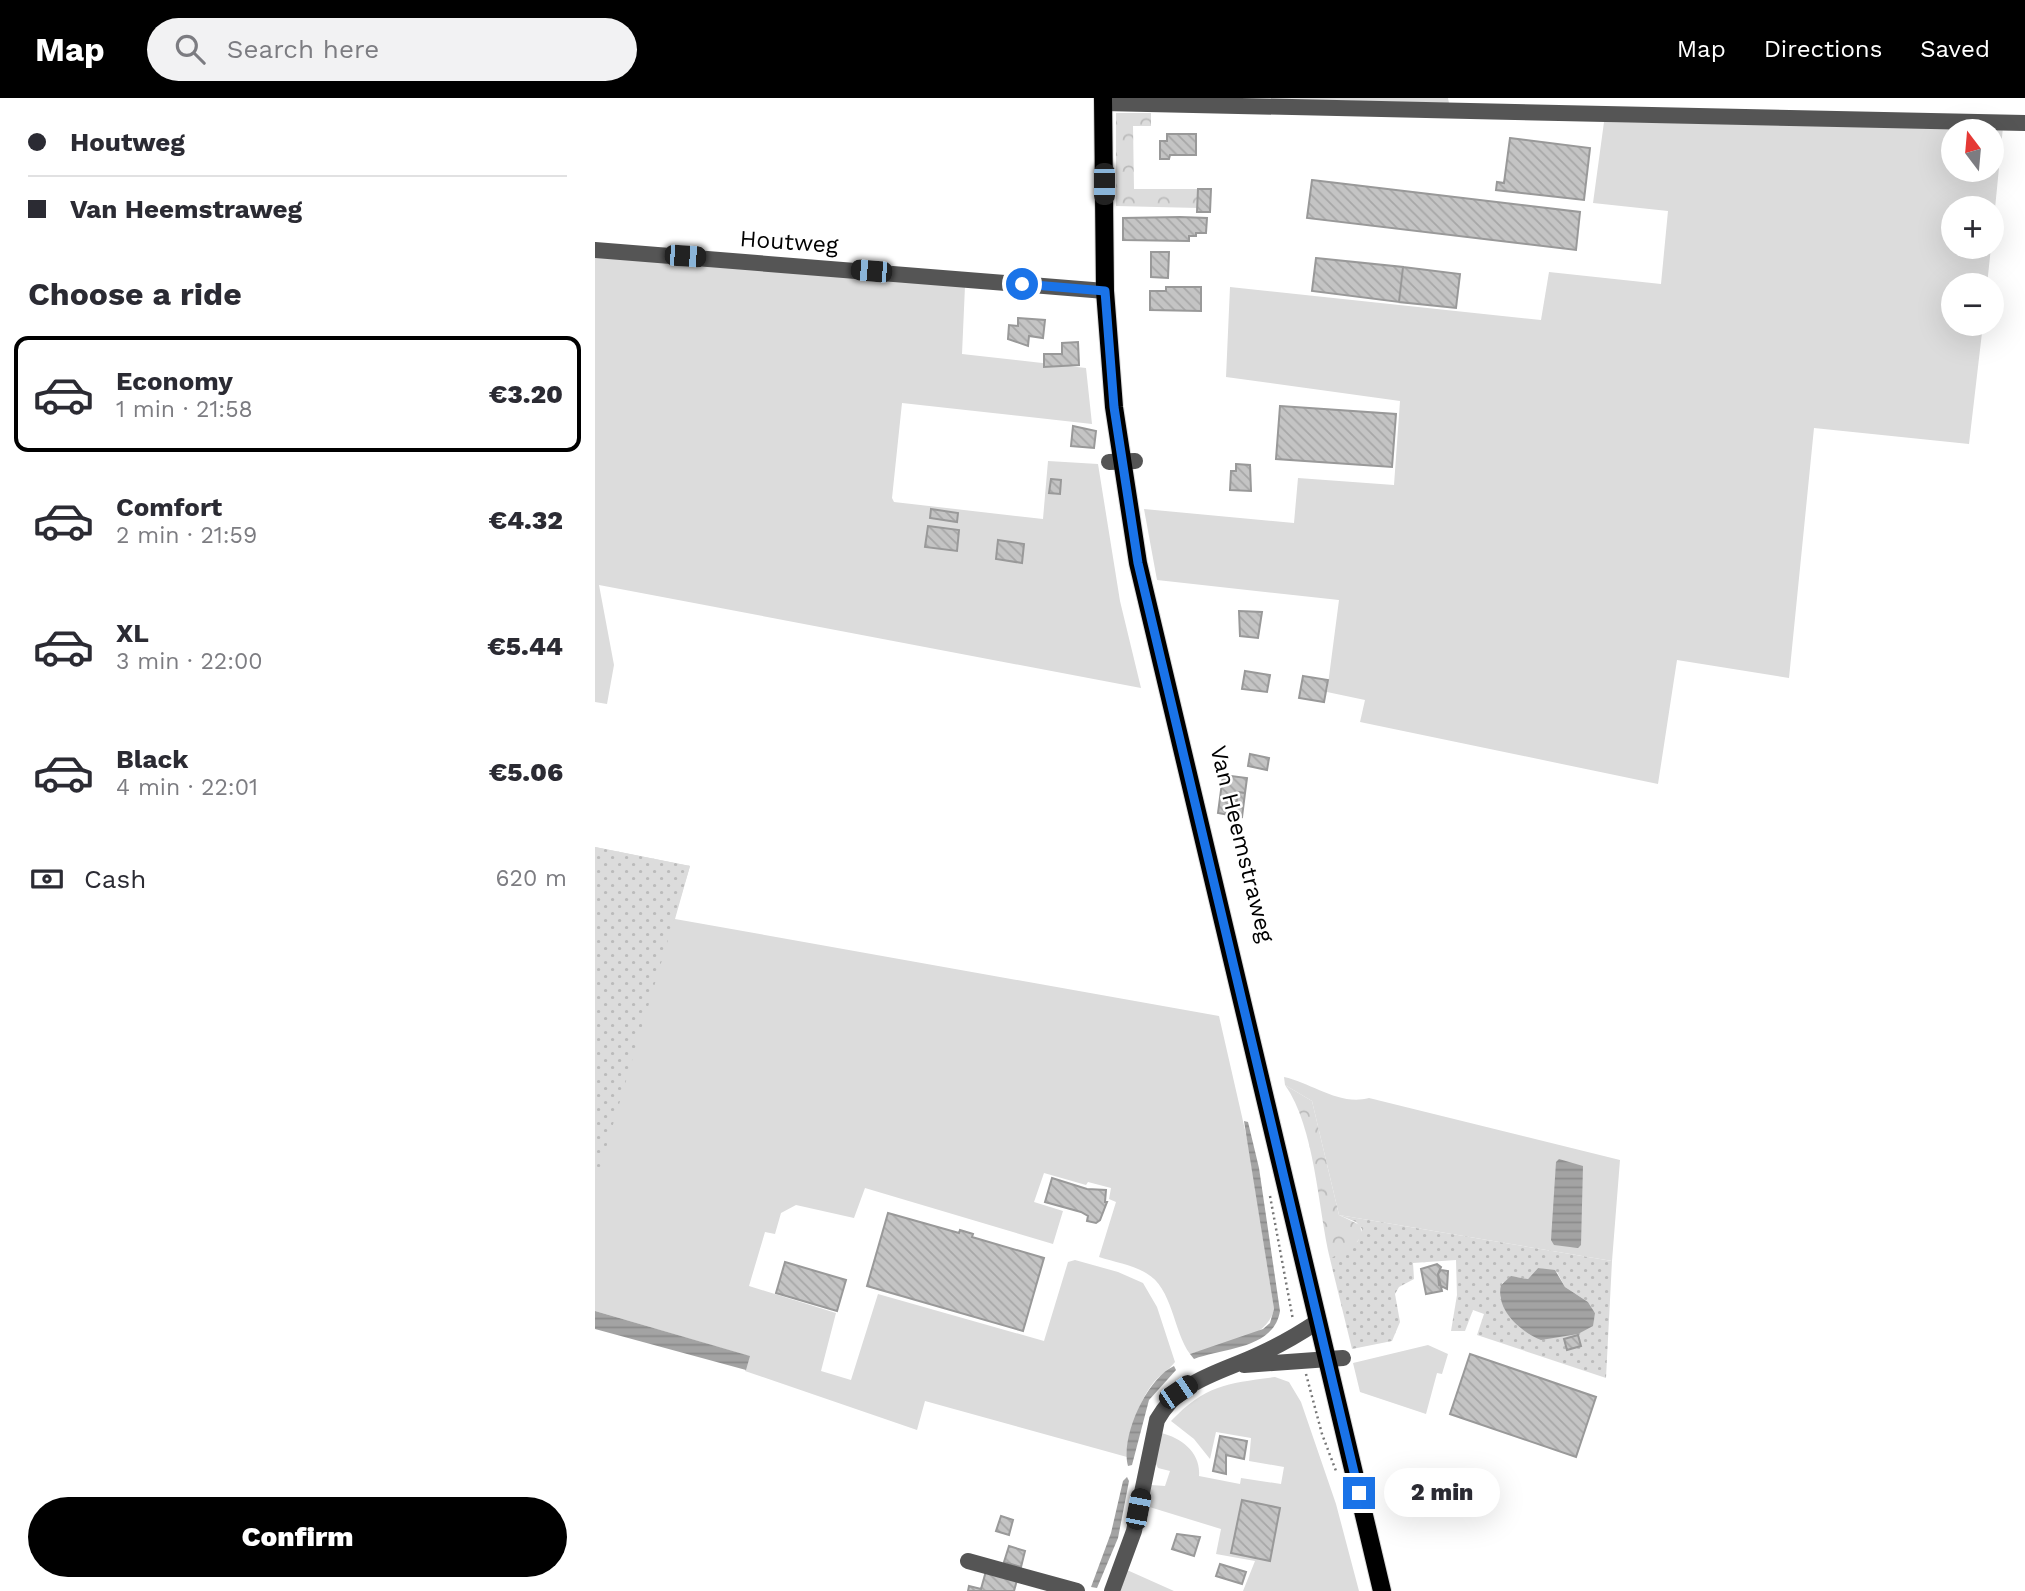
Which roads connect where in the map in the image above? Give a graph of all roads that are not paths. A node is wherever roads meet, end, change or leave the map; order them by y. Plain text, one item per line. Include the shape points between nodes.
1 (1103, 101) edge
2 (2025, 123) edge
3 (595, 250) edge
4 (1105, 291) junction
5 (1317, 1322) junction
6 (1334, 1359) junction
7 (1228, 1366) junction
8 (968, 1561) dead end
9 (1077, 1591) edge
10 (1112, 1591) edge
11 (1382, 1591) edge

1 - 2 street
1 - 4 main road, Van Heemstraweg
3 - 4 street, Houtweg
4 - 5 main road, Van Heemstraweg via 1121,462 1155,638
5 - 6 main road, Van Heemstraweg
5 - 7 street
6 - 7 street
6 - 11 main road, Van Heemstraweg
7 - 10 street via 1178,1392 1157,1420 1134,1531
8 - 9 street

